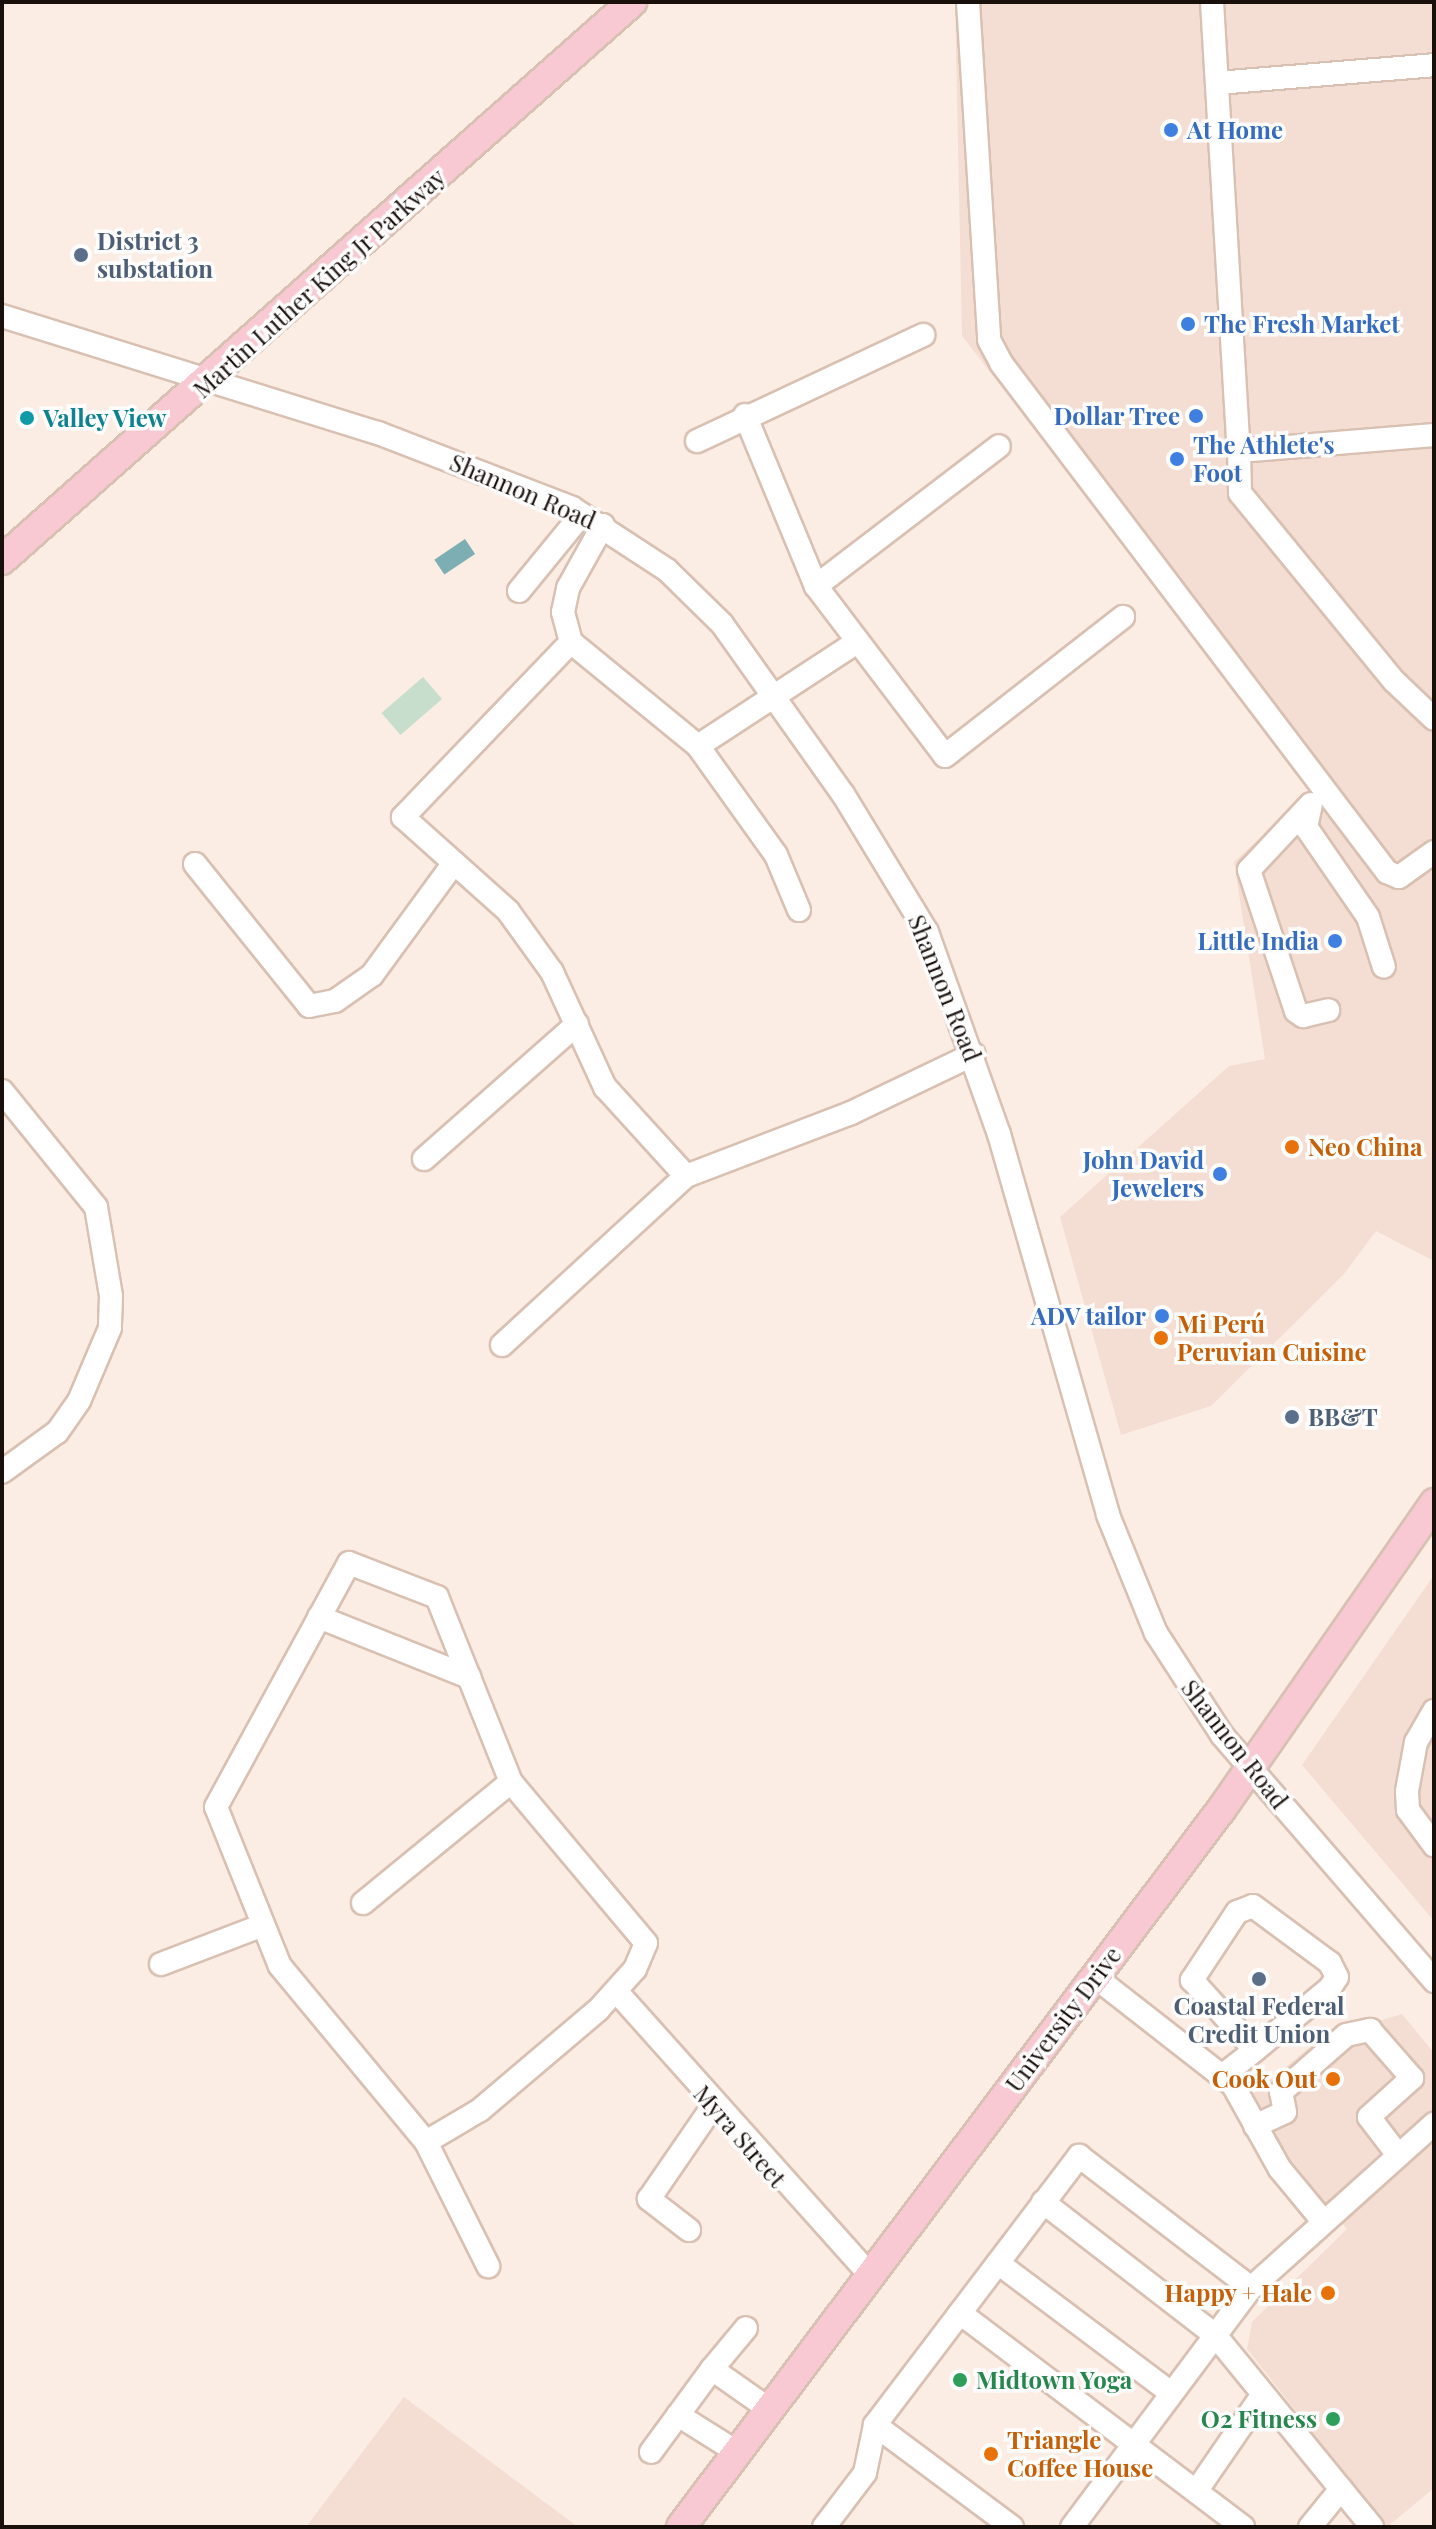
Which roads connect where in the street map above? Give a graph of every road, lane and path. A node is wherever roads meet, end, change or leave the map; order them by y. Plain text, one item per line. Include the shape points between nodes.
1 (632, 2) edge
2 (968, 2) edge
3 (1212, 2) edge
4 (1434, 65) edge
5 (1217, 83) junction
6 (2, 316) edge
7 (923, 335) dead end
8 (212, 381) junction
9 (745, 415) junction
10 (1434, 435) edge
11 (697, 441) dead end
12 (999, 446) dead end
13 (1239, 451) junction
14 (582, 514) junction
15 (603, 525) junction
16 (2, 560) edge
17 (816, 586) junction
18 (519, 591) dead end
19 (1123, 617) dead end
20 (571, 642) junction
21 (857, 642) junction
22 (778, 698) junction
23 (1434, 719) edge
24 (698, 746) junction
25 (1325, 791) junction
26 (1308, 807) junction
27 (1434, 852) edge
28 (454, 863) junction
29 (195, 864) dead end
30 (799, 910) dead end
31 (1384, 967) dead end
32 (1328, 1010) dead end
33 (577, 1024) junction
34 (974, 1054) junction
35 (2, 1091) edge
36 (424, 1159) dead end
37 (686, 1176) junction
38 (502, 1345) dead end
39 (2, 1472) edge
40 (1434, 1503) edge
41 (319, 1617) junction
42 (469, 1677) junction
43 (1434, 1711) edge
44 (1251, 1768) junction
45 (511, 1782) junction
46 (1434, 1845) edge
47 (363, 1903) dead end
48 (263, 1925) junction
49 (161, 1964) dead end
50 (1095, 1977) junction
51 (1434, 1981) edge
52 (617, 1992) junction
53 (1255, 2050) junction
54 (1222, 2076) junction
55 (713, 2106) junction
56 (1434, 2124) edge
57 (1255, 2126) junction
58 (426, 2142) junction
59 (1398, 2155) junction
60 (1043, 2202) junction
61 (1323, 2221) junction
62 (689, 2230) dead end
63 (998, 2263) junction
64 (488, 2266) dead end
65 (870, 2275) junction
66 (1251, 2288) junction
67 (960, 2313) junction
68 (746, 2328) dead end
69 (1215, 2335) junction
70 (712, 2369) junction
71 (1171, 2393) junction
72 (1263, 2394) junction
73 (769, 2409) junction
74 (678, 2415) junction
75 (875, 2425) junction
76 (1137, 2440) junction
77 (651, 2452) dead end
78 (737, 2452) junction
79 (1341, 2489) junction
80 (1197, 2490) junction
81 (681, 2527) edge
82 (824, 2527) edge
83 (1012, 2527) edge
84 (1072, 2527) edge
85 (1243, 2527) edge
86 (1310, 2527) edge
87 (1372, 2527) edge

1 - 8 main road, Martin Luther King Jr Parkway
2 - 25 street via 989,340
3 - 5 street
4 - 5 street
5 - 13 street
6 - 8 street, Shannon Road
7 - 9 street
8 - 14 street, Shannon Road via 378,433
8 - 16 main road, Martin Luther King Jr Parkway
9 - 11 street
9 - 17 street
10 - 13 street
12 - 17 street
13 - 23 street via 1240,493
14 - 15 street, Shannon Road
14 - 18 street
15 - 20 street via 568,588 563,612
15 - 22 street, Shannon Road via 695,596
17 - 21 street
19 - 21 street via 945,756
20 - 24 street
20 - 28 street via 403,817
21 - 22 street
22 - 24 street
22 - 34 street, Shannon Road via 927,932
24 - 30 street via 776,855
25 - 26 street
25 - 27 street via 1387,872 1399,877
26 - 31 street via 1306,827 1368,917
26 - 32 street via 1257,853 1249,870 1296,1011 1303,1016
28 - 29 street via 372,975 335,1001 309,1006
28 - 33 street via 508,911
33 - 36 street
33 - 37 street via 605,1087
34 - 37 street via 851,1113
34 - 44 street, Shannon Road via 1130,1573 1180,1674
35 - 39 street via 96,1207 111,1296 110,1328 79,1401 57,1432
37 - 38 street
40 - 44 main road, University Drive
41 - 42 street
41 - 42 street via 349,1563 437,1597
41 - 48 street via 216,1807
42 - 45 street
43 - 46 street via 1416,1742 1407,1791 1408,1810
44 - 50 main road, University Drive
44 - 51 street, Shannon Road
45 - 47 street
45 - 52 street via 646,1943
48 - 49 street
48 - 58 street via 280,1966
50 - 54 street
50 - 65 main road, University Drive
52 - 55 street, Myra Street
52 - 58 street via 480,2110
53 - 53 street via 1337,1977 1330,1963 1253,1906 1237,1912 1192,1980
53 - 54 street
54 - 57 street via 1246,2100
55 - 62 street via 649,2199
55 - 65 street, Myra Street
56 - 59 street
57 - 59 street via 1285,2112 1280,2099 1287,2085 1359,2030 1378,2034 1412,2078 1369,2117
57 - 61 street
58 - 64 street
59 - 61 street
60 - 63 street
60 - 66 street via 1079,2156
60 - 69 street
61 - 66 street
63 - 67 street
63 - 71 street
65 - 73 main road, University Drive
66 - 69 street
67 - 75 street
67 - 76 street
68 - 70 street
69 - 71 street
69 - 72 street
70 - 73 street
70 - 74 street
71 - 76 street
72 - 79 street
72 - 80 street
73 - 78 main road, University Drive
74 - 77 street
74 - 78 street
75 - 82 street via 865,2473
75 - 83 street
76 - 80 street
76 - 84 street
78 - 81 main road, University Drive
79 - 86 street
79 - 87 street
80 - 85 street

